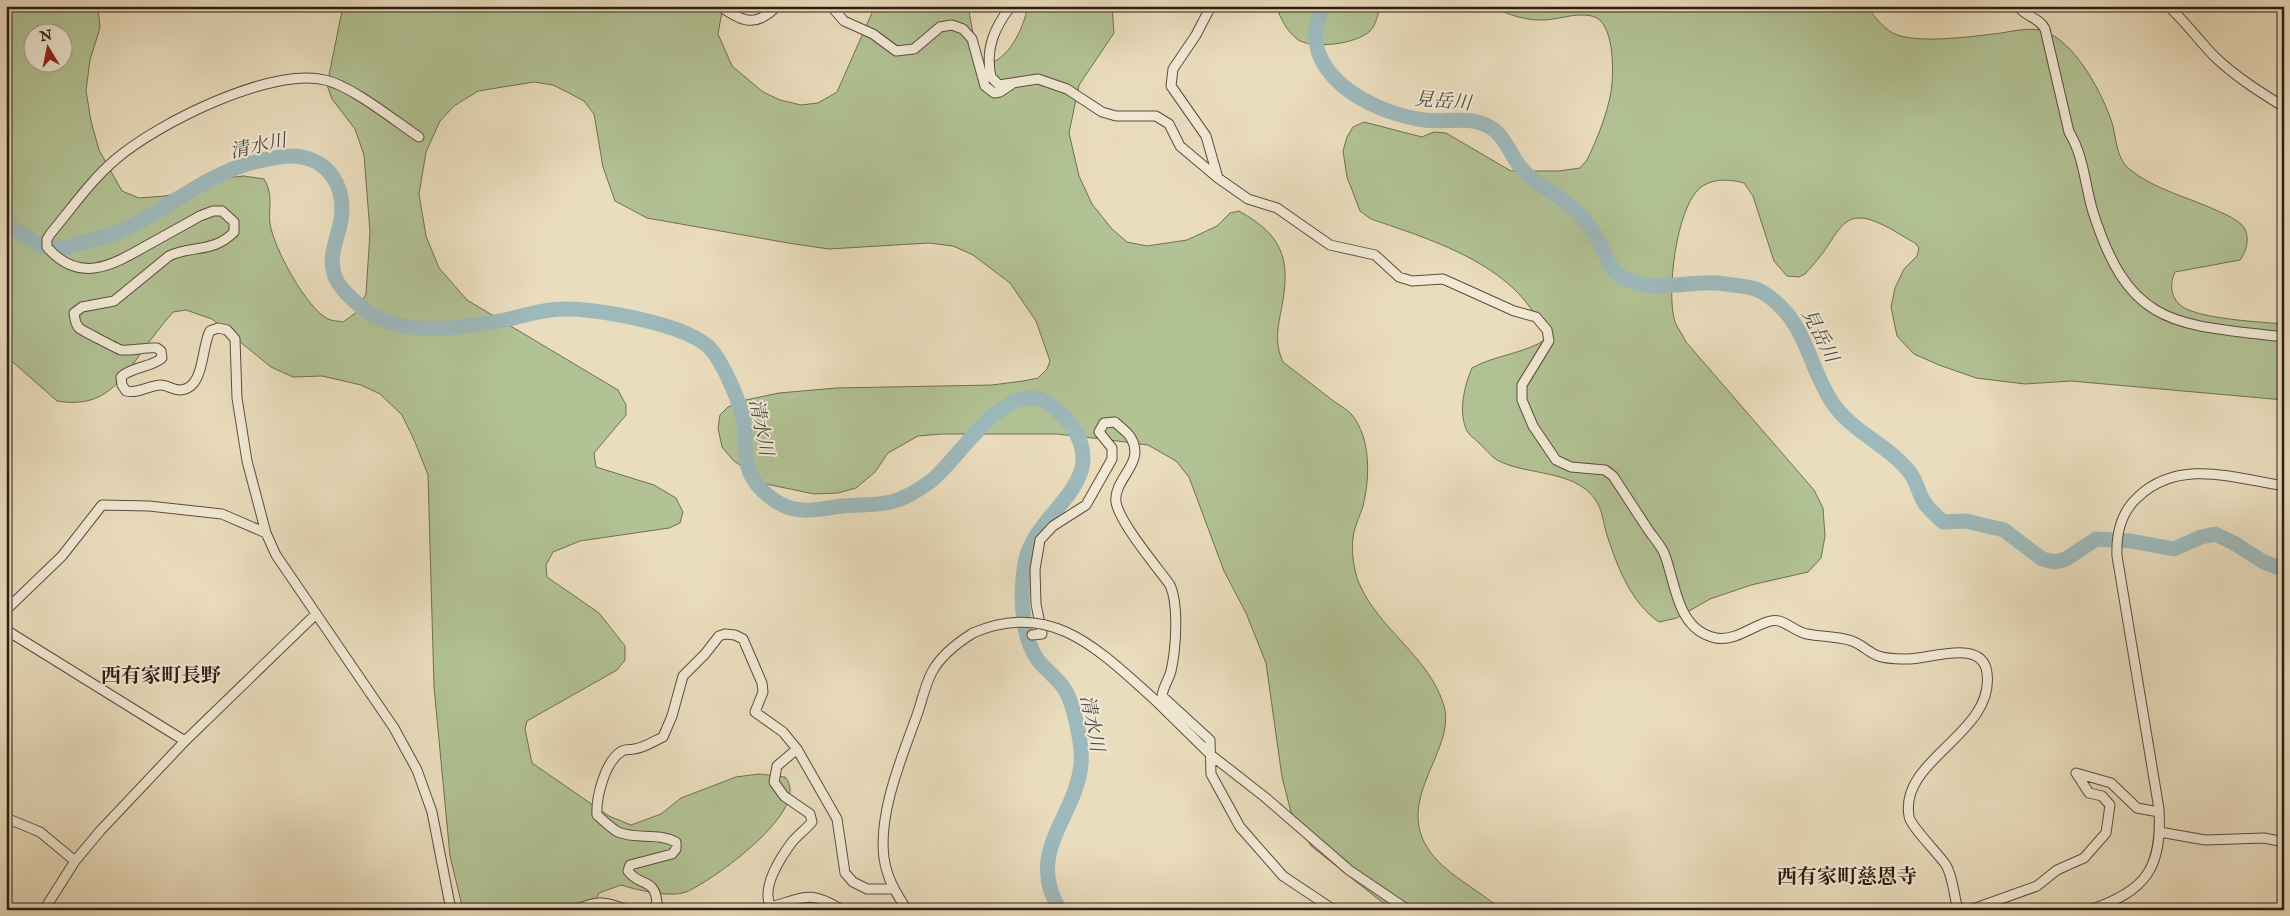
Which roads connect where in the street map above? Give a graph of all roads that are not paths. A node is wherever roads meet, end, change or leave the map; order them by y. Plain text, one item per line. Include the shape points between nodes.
1 (720, 6) edge
2 (777, 6) edge
3 (831, 6) edge
4 (1011, 6) edge
5 (1211, 6) edge
6 (2018, 6) edge
7 (2168, 6) edge
8 (1015, 82) junction
9 (2284, 107) edge
10 (419, 137) dead end
11 (1218, 178) junction
12 (2284, 337) edge
13 (2284, 486) edge
14 (266, 533) junction
15 (6, 610) edge
16 (316, 614) junction
17 (6, 630) edge
18 (1032, 635) dead end
19 (185, 741) junction
20 (797, 750) junction
21 (1211, 756) junction
22 (2159, 812) junction
23 (6, 818) edge
24 (2160, 832) junction
25 (2284, 842) edge
26 (75, 861) junction
27 (894, 890) junction
28 (44, 910) edge
29 (451, 910) edge
30 (576, 910) edge
31 (627, 910) edge
32 (651, 910) edge
33 (842, 910) edge
34 (907, 910) edge
35 (1334, 910) edge
36 (1408, 910) edge
37 (1958, 910) edge
38 (1970, 910) edge
39 (2090, 910) edge

1 - 2 street via 737,18 756,21
3 - 8 street via 844,21 873,34 896,51 914,49 940,27 952,25 964,29 972,39 985,86 994,93
4 - 8 street via 993,34 988,62 991,77 999,85
5 - 11 street via 1173,69 1171,86 1206,136
6 - 12 street via 2024,14 2042,23 2045,29 2069,132 2077,145 2093,211 2109,253 2129,288 2141,302 2176,320 2201,327
7 - 9 street via 2240,79
8 - 11 street via 1038,79 1067,89 1109,114 1156,116 1169,124 1180,146
10 - 14 street via 346,89 328,81 313,78 282,81 188,112 150,135 105,169 47,238 47,248 65,264 82,269 98,268 116,263 200,216 213,211 222,211 230,216 234,232 216,246 168,256 114,301 74,313 80,330 114,348 157,348 161,351 162,358 155,364 128,371 121,377 126,391 134,393 161,385 187,389 195,383 210,331 218,328 227,330 235,339 237,398 247,461
11 - 37 street via 1248,199 1277,208 1330,245 1374,255 1399,277 1412,281 1443,279 1514,311 1536,317 1547,330 1550,340 1522,385 1522,400 1533,426 1556,460 1572,467 1606,470 1613,476 1664,553 1676,597 1687,617 1700,630 1716,638 1738,637 1765,623 1779,621 1805,634 1836,636 1855,642 1877,656 1891,659 1970,653 1982,660 1987,672 1985,695 1976,717 1921,774 1908,807 1909,818 1948,868
13 - 22 street via 2194,472 2168,477 2148,487 2134,500 2118,532 2117,556
14 - 15 street via 222,514 149,506 102,505 62,556
14 - 16 street via 276,555
16 - 19 street
16 - 29 street via 394,728 417,770 432,812
17 - 19 street
18 - 21 street via 1042,634 1036,604 1035,569 1040,540 1053,526 1086,505 1112,459 1112,448 1099,432 1104,423 1115,422 1131,438 1135,448 1134,461 1117,491 1120,515 1175,595 1173,658 1162,696 1210,740
19 - 26 street
20 - 27 street via 838,819 845,873 853,882 867,889
20 - 32 street via 783,732 755,712 763,692 762,683 743,639 735,635 719,636 683,676 663,737 635,749 623,750 604,775 596,802 597,815 617,832 665,836 676,842 676,850 672,854 630,865 628,871 631,876 649,884 656,892 657,903
20 - 33 street via 777,766 774,782 784,796 810,814 812,822 793,841 774,873 766,894 768,902 771,907 810,896 822,898
21 - 27 street, bridge via 1154,698 1100,651 1068,631 1020,622 987,627 957,643 932,671 902,756 885,819 883,840 887,874
21 - 35 street via 1211,774 1240,827 1283,876
21 - 36 street via 1266,798 1349,870
22 - 24 street
22 - 38 street via 2137,808 2111,783 2076,773 2090,793 2102,796 2110,805 2106,833 2084,858 2057,870 2038,886
23 - 26 street via 40,832
24 - 25 street via 2213,840 2264,838
24 - 39 street via 2156,860 2148,874 2121,897
26 - 28 street
27 - 34 street
30 - 31 street via 588,904 607,902

